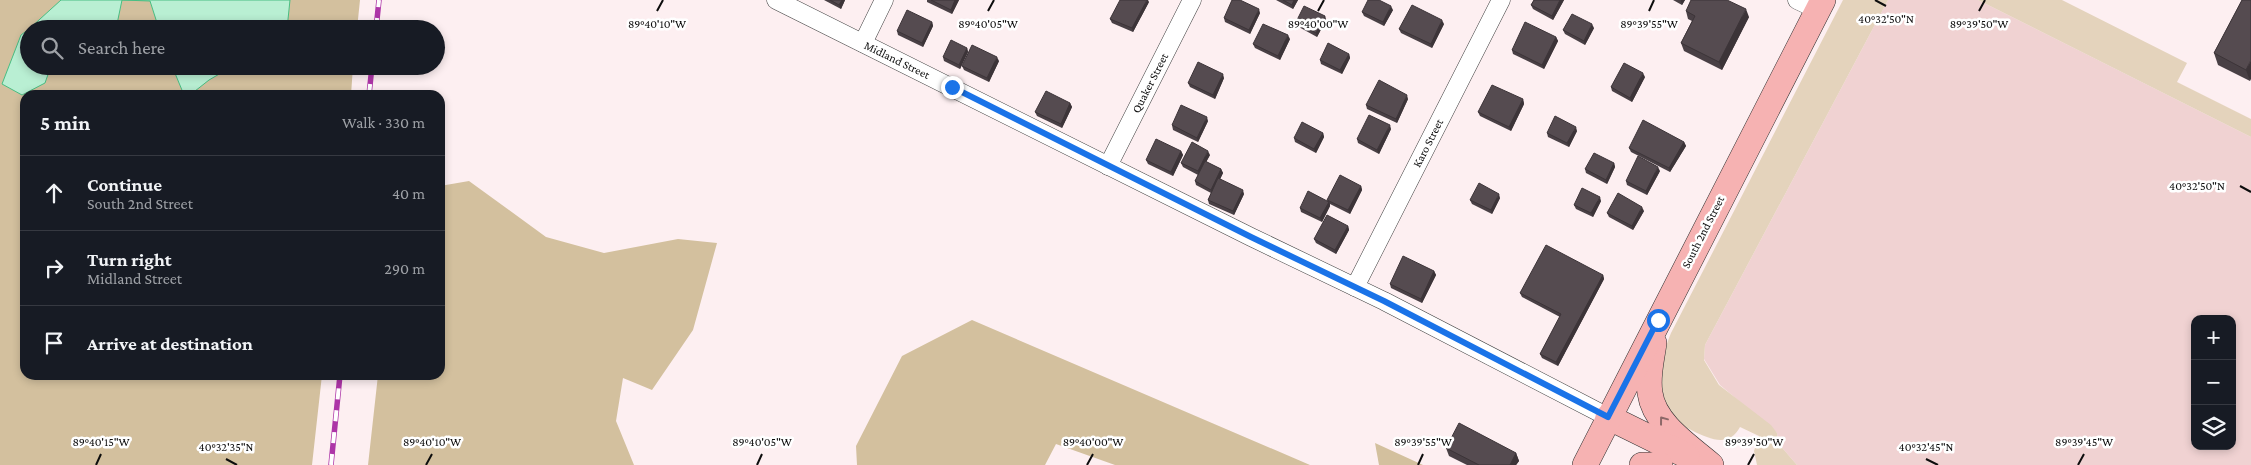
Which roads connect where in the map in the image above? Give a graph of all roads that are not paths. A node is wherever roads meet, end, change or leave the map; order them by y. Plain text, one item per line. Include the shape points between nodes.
1 (776, 0) edge
2 (884, 0) edge
3 (1192, 0) edge
4 (1501, 0) edge
5 (1813, 3) edge
6 (862, 43) junction
7 (1108, 166) junction
8 (1355, 287) junction
9 (1658, 320) junction
10 (1608, 417) junction
11 (1584, 465) edge
12 (1642, 465) edge
13 (1660, 465) edge
14 (1705, 465) edge
15 (1711, 465) edge

1 - 6 street, Midland Street
2 - 6 street
3 - 7 street, Quaker Street
4 - 8 street, Karo Street
5 - 9 main road, South 2nd Street
6 - 7 street, Midland Street
7 - 8 street, Midland Street
8 - 10 street, Midland Street
9 - 10 main road, South 2nd Street
15 -> 9 main road via 1666,425 1655,410 1649,373
10 - 11 main road, South 2nd Street
10 - 14 main road
12 - 13 main road

